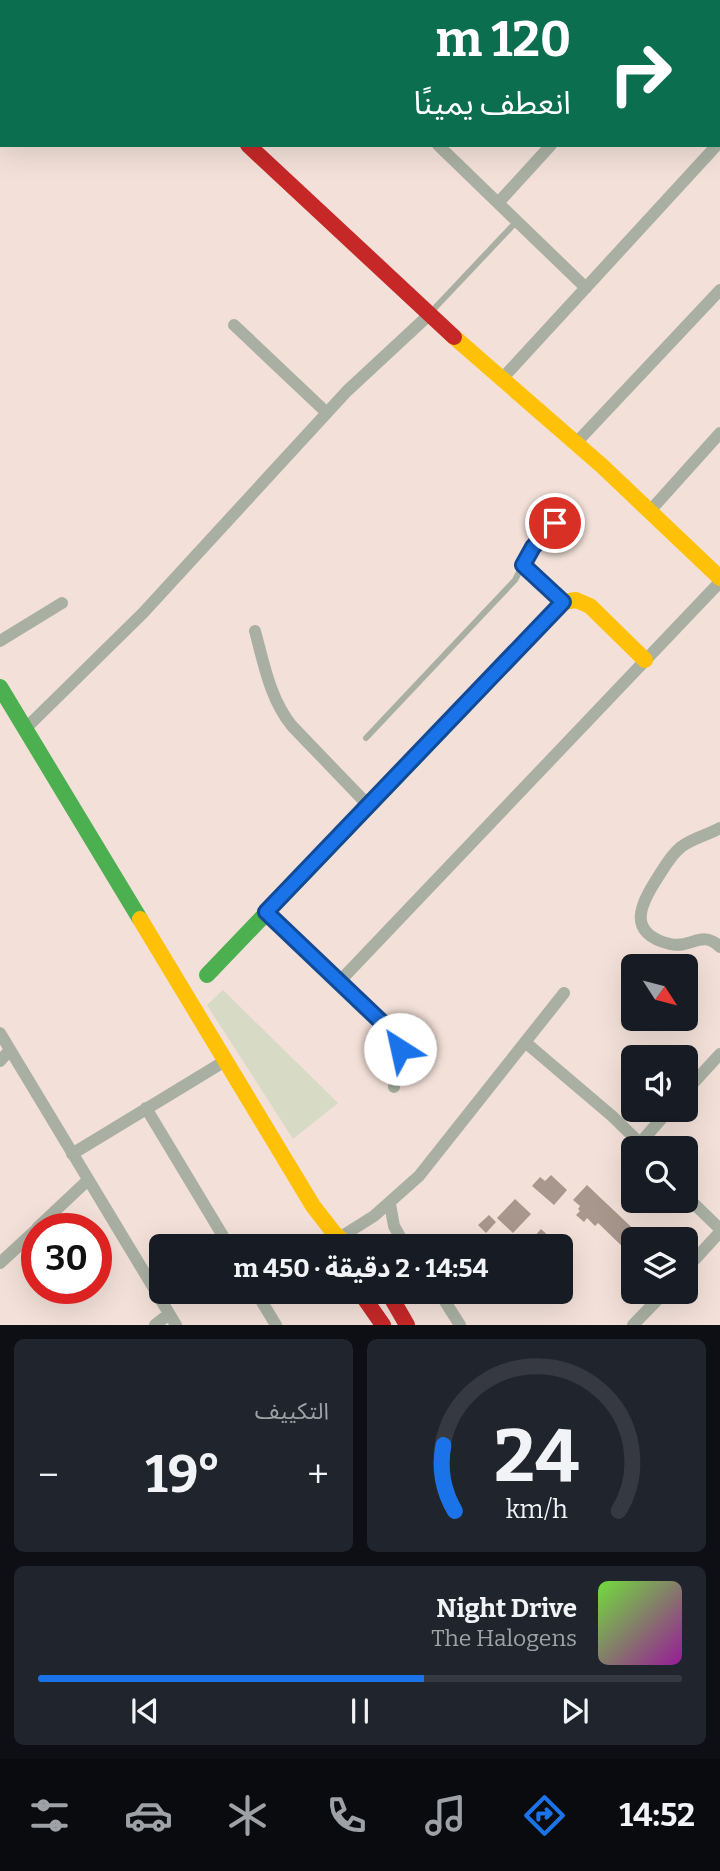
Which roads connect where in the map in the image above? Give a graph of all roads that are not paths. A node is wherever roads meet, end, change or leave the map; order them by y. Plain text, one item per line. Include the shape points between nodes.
1 (250, 147) edge
2 (440, 147) edge
3 (549, 147) edge
4 (715, 147) edge
5 (498, 203) junction
6 (517, 220) junction
7 (586, 288) junction
8 (720, 290) edge
9 (430, 314) junction
10 (234, 325) dead end
11 (501, 380) junction
12 (327, 413) junction
13 (720, 433) edge
14 (576, 443) junction
15 (649, 512) junction
16 (555, 523) dead end
17 (523, 565) junction
18 (720, 580) edge
19 (563, 602) junction
20 (62, 603) dead end
21 (255, 631) dead end
22 (0, 641) edge
23 (645, 660) junction
24 (0, 687) edge
25 (25, 729) junction
26 (366, 738) dead end
27 (368, 805) junction
28 (720, 828) edge
29 (266, 912) junction
30 (720, 947) edge
31 (206, 975) dead end
32 (339, 982) junction
33 (564, 993) dead end
34 (0, 1033) edge
35 (525, 1042) junction
36 (10, 1050) junction
37 (720, 1054) edge
38 (0, 1060) edge
39 (225, 1061) junction
40 (698, 1078) edge
41 (394, 1087) dead end
42 (146, 1108) junction
43 (633, 1136) edge
44 (72, 1154) junction
45 (88, 1180) junction
46 (390, 1204) junction
47 (698, 1208) edge
48 (54, 1213) edge
49 (720, 1231) edge
50 (222, 1234) edge
51 (333, 1234) edge
52 (352, 1234) edge
53 (398, 1234) edge
54 (21, 1244) edge
55 (698, 1256) edge
56 (0, 1263) edge
57 (263, 1304) edge
58 (368, 1304) edge
59 (395, 1304) edge
60 (447, 1304) edge
61 (654, 1304) edge
62 (172, 1320) edge
63 (155, 1325) edge
64 (276, 1325) edge
65 (383, 1325) edge
66 (407, 1325) edge
67 (460, 1325) edge
68 (634, 1325) edge

1 - 9 street
2 - 5 street
3 - 5 street
4 - 7 street
5 - 6 street
6 - 7 street
6 - 9 lane
7 - 11 street
8 - 14 street
9 - 11 street
9 - 12 street
10 - 12 street
11 - 14 street
12 - 25 street via 143,613
13 - 15 street
14 - 15 street
15 - 18 street
16 - 17 lane
17 - 19 lane
17 - 26 lane via 515,580
18 - 23 street
19 - 23 street via 576,600 590,606
19 - 27 street
20 - 22 street
21 - 27 street via 282,713
23 - 32 street
24 - 25 street
25 - 39 street
27 - 29 street
28 - 30 street via 688,842 673,855 643,899 640,912 647,930 665,943 685,945 706,939
29 - 31 street
29 - 32 street
32 - 41 street via 397,1038 400,1055
33 - 35 street
34 - 36 street
35 - 43 street
35 - 46 street via 432,1160
36 - 38 street
36 - 44 street
37 - 40 street
39 - 42 street
39 - 51 street
42 - 44 street
42 - 50 street
44 - 45 street
45 - 48 street
45 - 62 street
46 - 52 street
46 - 53 street
47 - 49 street
49 - 55 street
54 - 56 street
57 - 64 street
58 - 65 street
59 - 66 street
60 - 67 street
61 - 68 street
62 - 63 street

